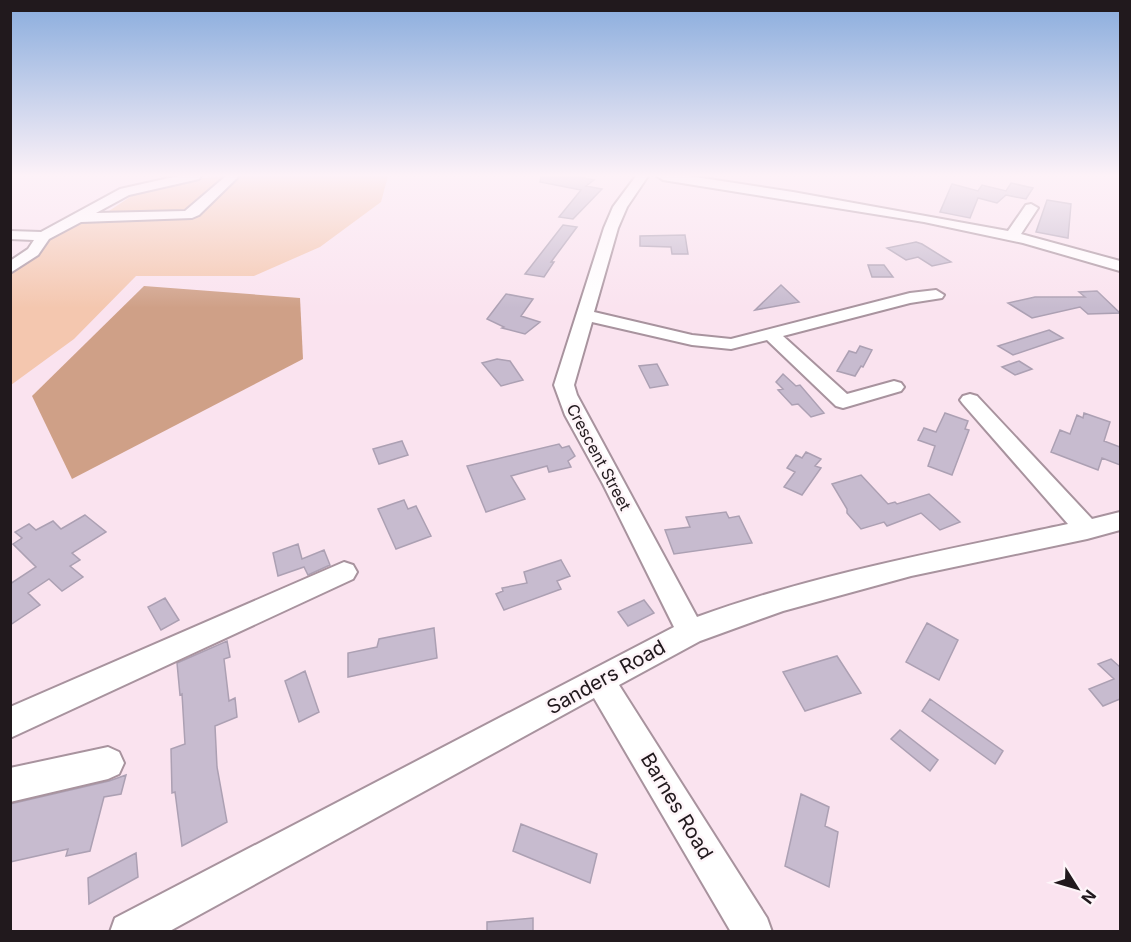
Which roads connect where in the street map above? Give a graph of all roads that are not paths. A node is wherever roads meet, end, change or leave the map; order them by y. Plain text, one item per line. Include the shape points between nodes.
1 (77, 220) edge
2 (614, 220) edge
3 (925, 220) edge
4 (1023, 220) edge
5 (10, 235) edge
6 (44, 236) junction
7 (1012, 236) junction
8 (1120, 266) edge
9 (10, 268) edge
10 (936, 295) dead end
11 (585, 315) junction
12 (772, 335) junction
13 (894, 387) dead end
14 (970, 400) dead end
15 (1120, 521) edge
16 (1087, 530) junction
17 (344, 572) dead end
18 (690, 632) junction
19 (600, 681) junction
20 (10, 723) edge
21 (108, 763) dead end
22 (10, 785) edge
23 (129, 932) edge
24 (753, 932) edge

1 - 6 street
2 - 11 street, Crescent Street
3 - 7 street
4 - 7 street
5 - 6 street
6 - 9 street via 33,252
7 - 8 street
10 - 12 street via 910,298
11 - 12 street via 711,344
11 - 18 street, Crescent Street via 564,385 566,396
12 - 13 street via 843,402
14 - 16 street
15 - 16 street, Sanders Road
16 - 18 street, Sanders Road via 853,581 744,611
17 - 20 street
18 - 19 street, Sanders Road
19 - 23 street, Sanders Road
19 - 24 street, Barnes Road
21 - 22 street

